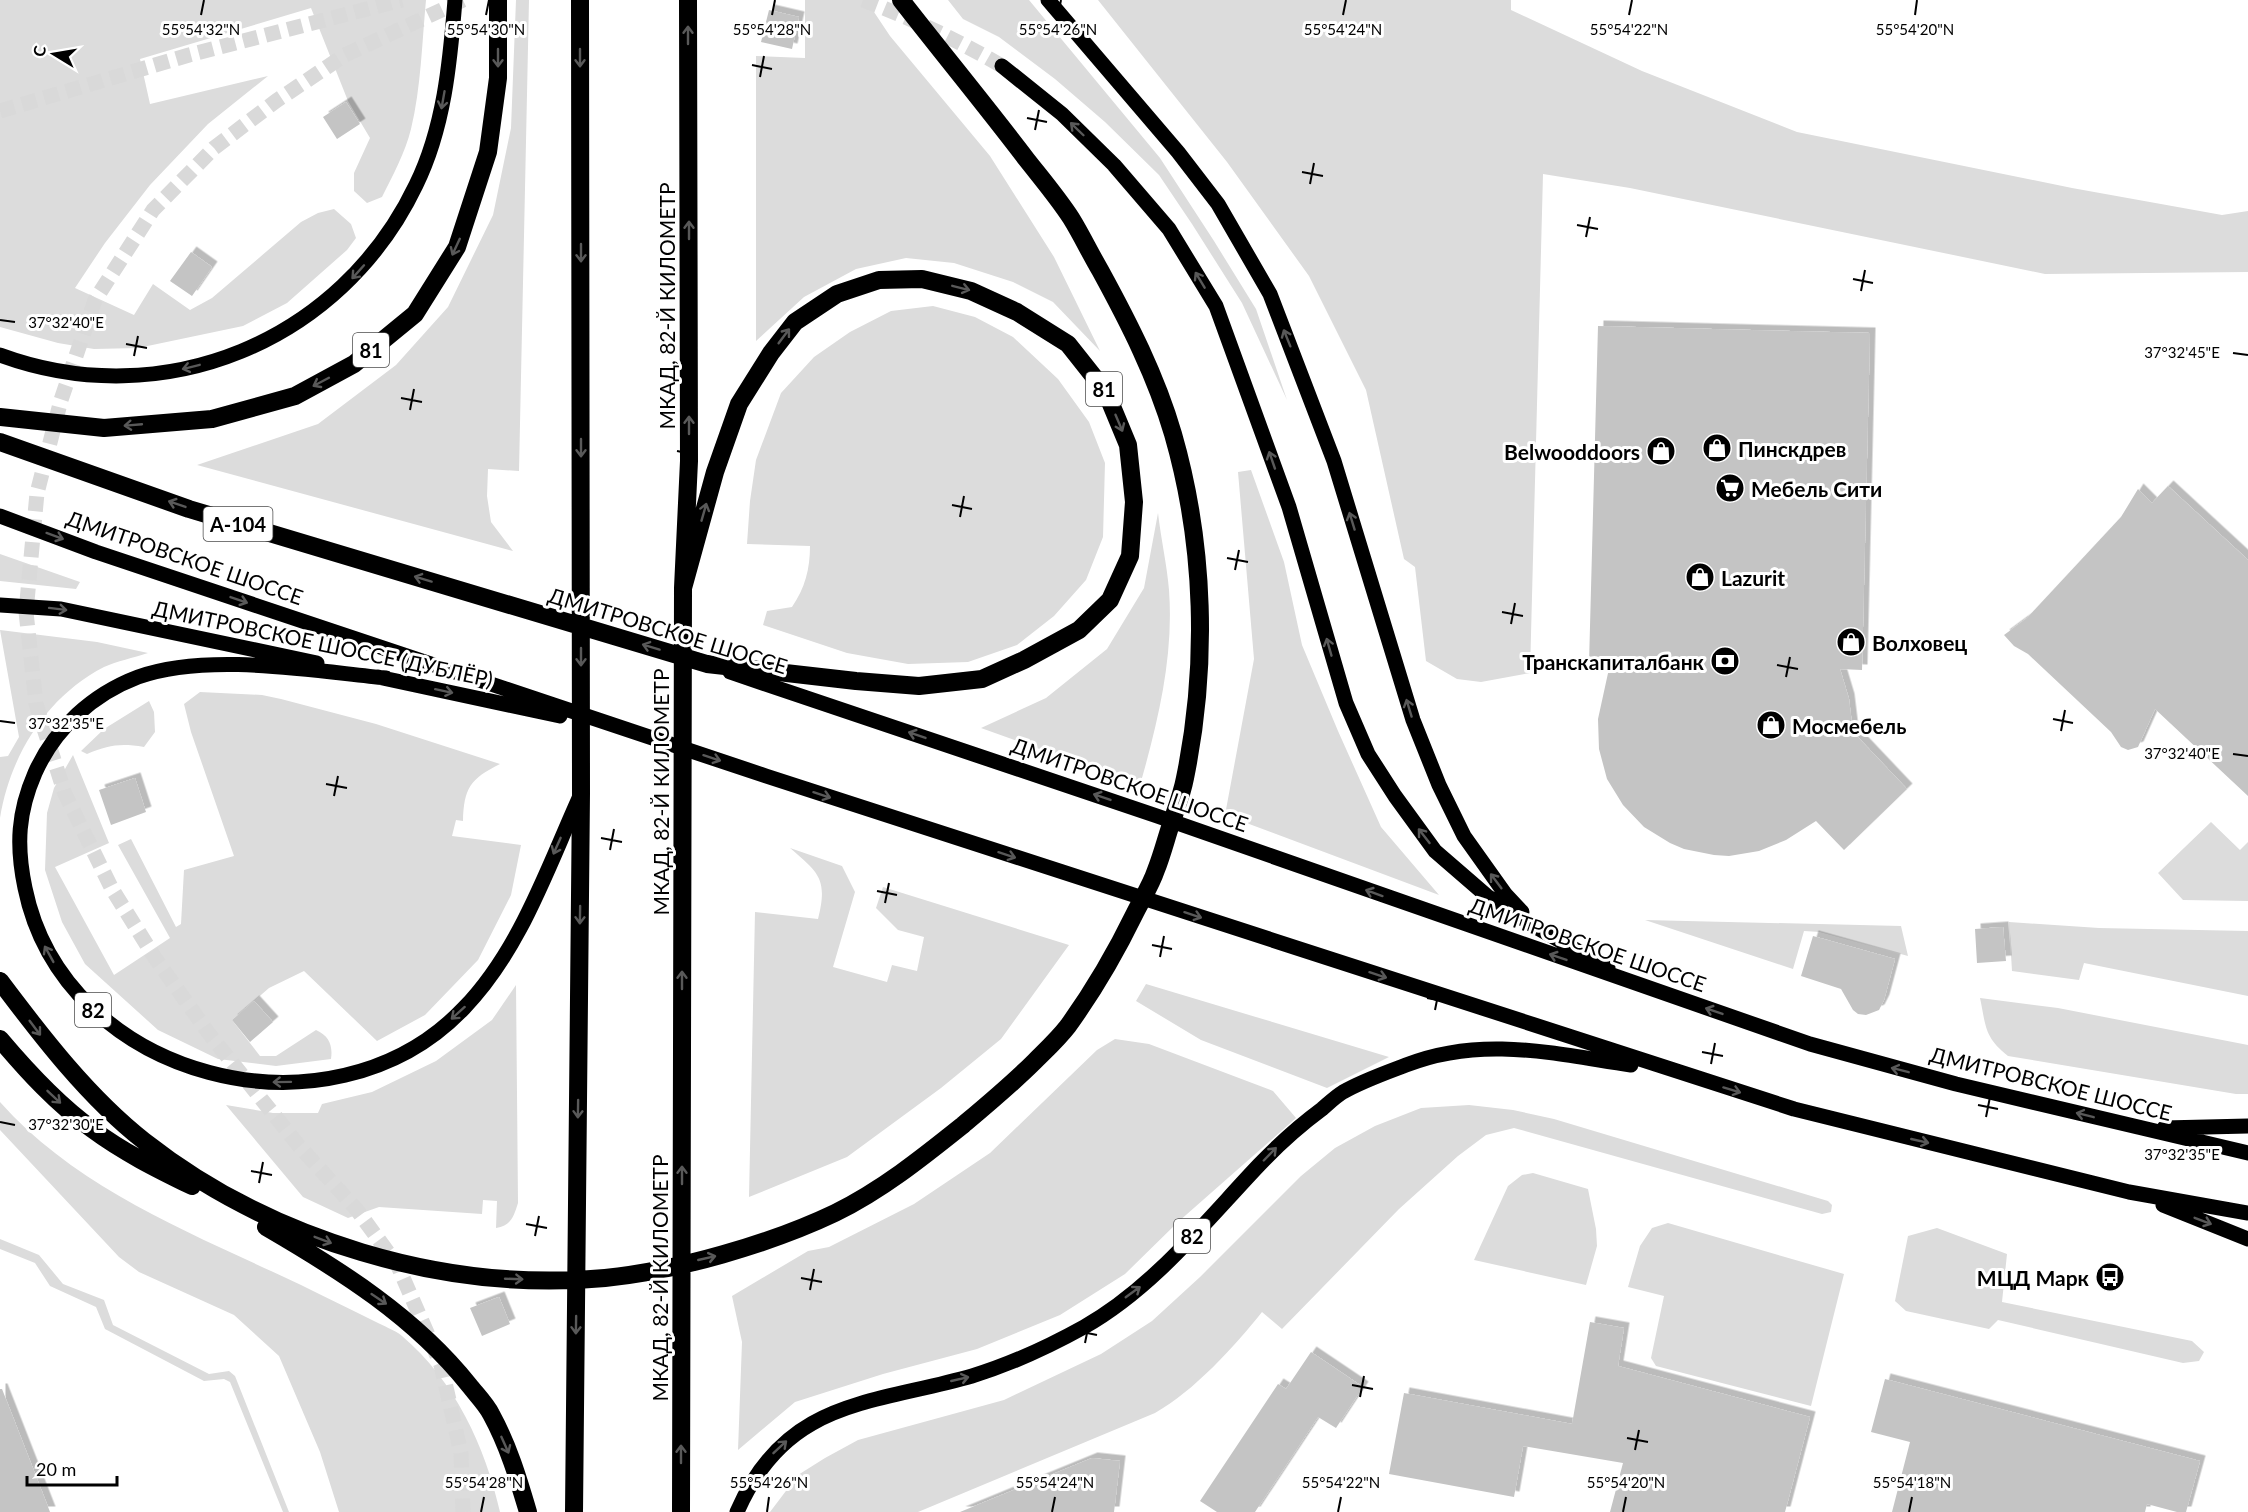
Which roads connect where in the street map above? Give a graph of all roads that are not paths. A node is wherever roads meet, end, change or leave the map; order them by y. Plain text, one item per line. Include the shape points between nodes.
1 (455, 0) edge
2 (498, 0) edge
3 (580, 0) edge
4 (688, 0) edge
5 (901, 0) edge
6 (1048, 0) edge
7 (1002, 66) tunnel mouth
8 (0, 355) edge
9 (0, 417) edge
10 (0, 442) edge
11 (0, 516) edge
12 (683, 588) junction
13 (0, 604) edge
14 (707, 664) junction
15 (386, 678) junction
16 (636, 733) junction
17 (581, 793) junction
18 (1534, 926) junction
19 (0, 981) edge
20 (1634, 983) junction
21 (0, 1039) edge
22 (1676, 1072) junction
23 (2248, 1126) edge
24 (2141, 1129) junction
25 (2248, 1153) edge
26 (2129, 1192) junction
27 (2248, 1213) edge
28 (2248, 1239) edge
29 (528, 1512) edge
30 (574, 1512) edge
31 (681, 1512) edge
32 (737, 1512) edge

1 -> 8 main road via 443,104 417,185 372,256 312,314 234,355 152,375 58,371
2 -> 9 highway, 81 via 498,78 488,152 457,247 415,314 354,364 295,396 212,419 105,428
3 -> 17 highway
12 -> 4 highway, МКАД, 82-Й КИЛОМЕТР via 689,461
19 -> 5 highway via 42,1037 138,1137 196,1176 267,1217 332,1243 445,1272 506,1279 608,1278 654,1270 738,1249 836,1212 927,1154 1006,1089 1064,1032 1114,956 1155,874 1185,782 1198,690 1201,603 1193,522 1174,437 1153,373 1117,300 1070,216
18 -> 6 main road via 1506,895 1464,836 1441,791 1413,720 1334,462 1270,294 1218,204
18 -> 7 main road via 1487,896 1436,851 1368,754 1346,703 1288,507 1224,327 1216,306 1169,229 1114,165 1062,114
14 -> 10 highway, ДМИТРОВСКОЕ ШОССЕ / А-104 via 189,509
11 -> 16 main road, ДМИТРОВСКОЕ ШОССЕ via 96,552
12 -> 14 highway, 81 via 715,472 740,404 771,353 795,322 837,294 879,280 922,279 971,291 1017,312 1068,344 1106,392 1128,445 1134,502 1130,556 1110,600 1079,630 1024,660 982,679 919,686
31 -> 12 highway, МКАД, 82-Й КИЛОМЕТР
13 -> 15 main road, ДМИТРОВСКОЕ ШОССЕ (ДУБЛЁР) via 61,609
20 -> 14 main road, ДМИТРОВСКОЕ ШОССЕ
15 -> 16 main road, ДМИТРОВСКОЕ ШОССЕ (ДУБЛЁР)
17 -> 15 main road, 82 via 516,937 489,976 464,1009 429,1038 387,1062 333,1079 277,1083 217,1075 153,1053 122,1034 73,990 38,933 28,904 21,869 24,797 59,732 84,707 109,692 139,677 179,668 221,664
16 -> 22 main road, ДМИТРОВСКОЕ ШОССЕ
17 -> 30 highway
18 - 20 main road
24 -> 20 main road, ДМИТРОВСКОЕ ШОССЕ via 1881,1065
21 -> 29 highway via 32,1076 91,1129 312,1254 388,1304 448,1358 490,1412 516,1469
22 -> 26 main road, ДМИТРОВСКОЕ ШОССЕ via 1794,1109
32 -> 22 main road, 82 via 747,1487 778,1447 813,1422 871,1399 973,1376 1030,1355 1087,1325 1149,1281 1287,1136 1342,1093 1409,1064 1473,1048 1525,1049
23 - 24 main road
24 - 25 main road, ДМИТРОВСКОЕ ШОССЕ
26 - 27 main road, ДМИТРОВСКОЕ ШОССЕ
26 -> 28 main road

